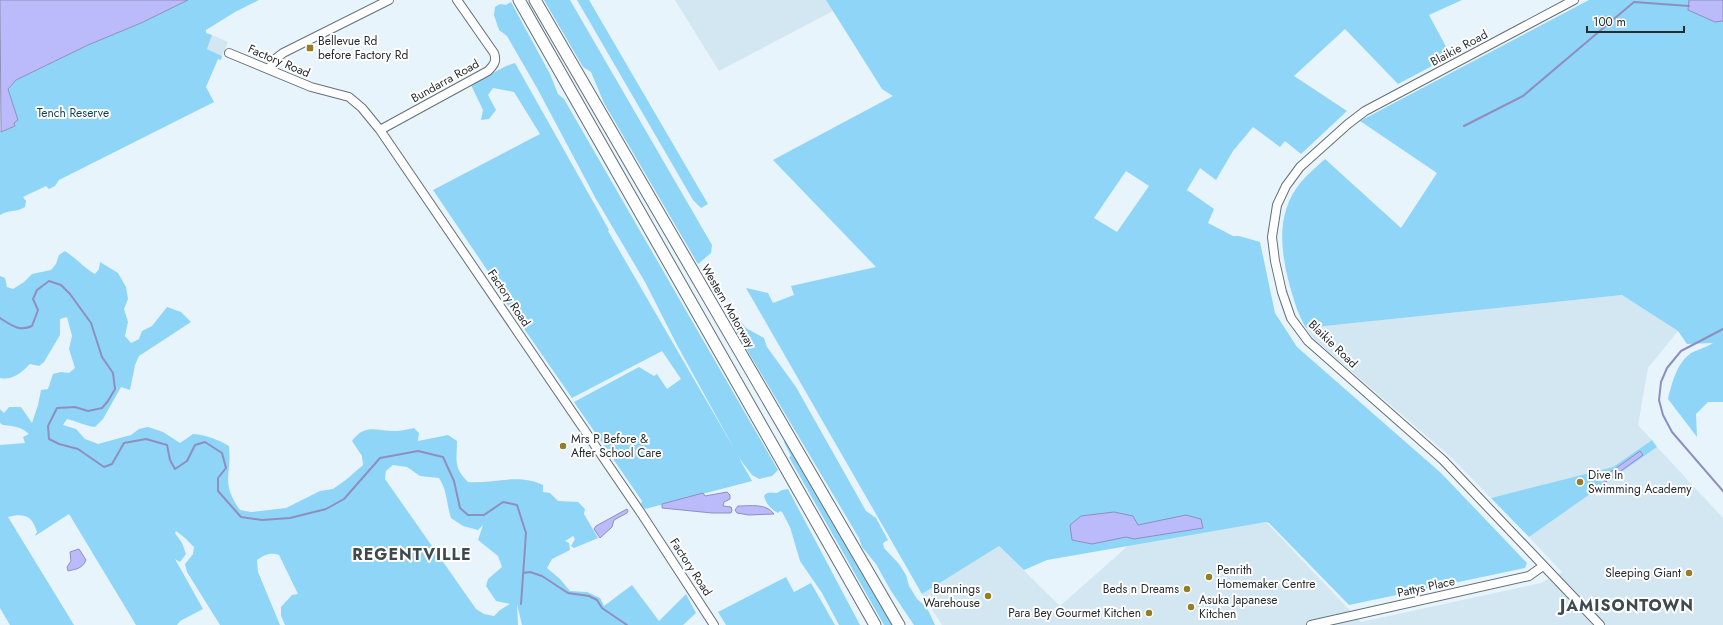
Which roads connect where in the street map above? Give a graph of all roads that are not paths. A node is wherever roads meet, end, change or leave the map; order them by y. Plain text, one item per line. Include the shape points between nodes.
1 (389, 0) edge
2 (457, 0) edge
3 (518, 0) edge
4 (535, 0) edge
5 (1574, 0) edge
6 (229, 53) dead end
7 (269, 69) junction
8 (380, 130) junction
9 (1544, 566) junction
10 (877, 588) junction
11 (714, 625) edge
12 (875, 625) edge
13 (899, 625) edge
14 (907, 625) edge
15 (1311, 625) edge
16 (1600, 625) edge

1 - 7 street via 283,53 274,60
2 - 8 street, Bundarra Road via 494,53 494,66
3 - 12 highway
4 - 10 highway, Western Motorway
5 - 9 street, Blaikie Road via 1356,117 1300,167 1286,186 1277,205 1272,237 1282,292 1291,318 1308,341 1442,460
6 - 7 street, Factory Road
7 - 8 street, Factory Road via 311,87 349,97
8 - 11 street, Factory Road via 649,525
9 - 15 street, Pattys Place via 1529,576
9 - 16 street, Blaikie Road
10 - 13 highway, Western Motorway
10 - 14 highway

